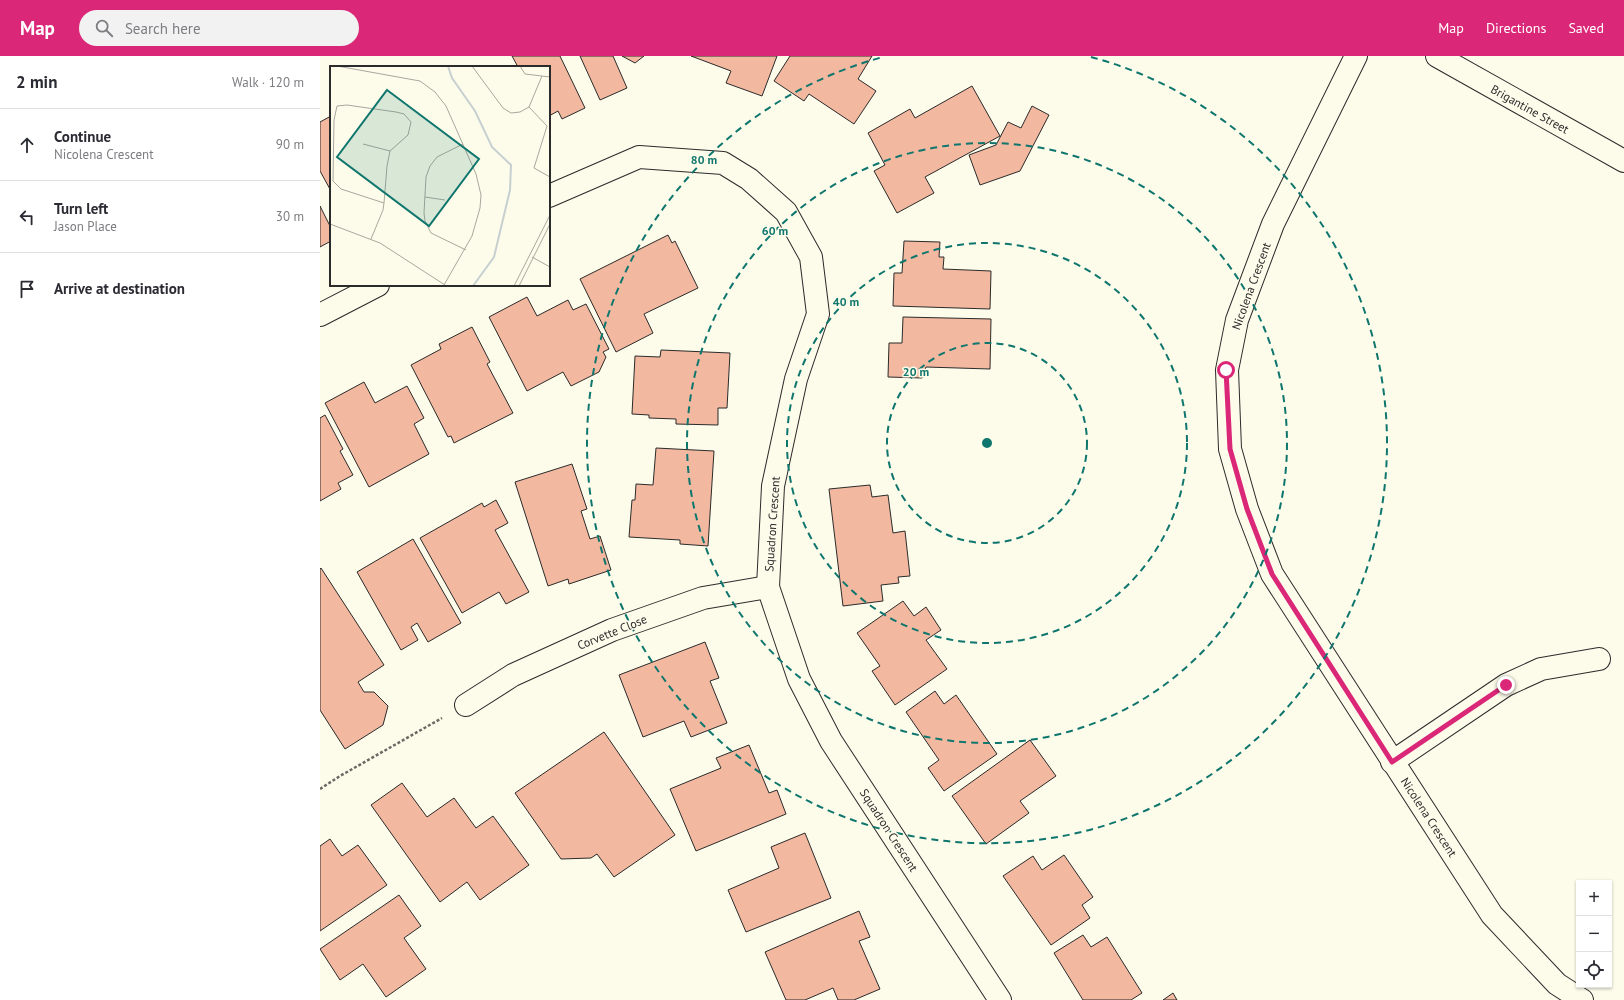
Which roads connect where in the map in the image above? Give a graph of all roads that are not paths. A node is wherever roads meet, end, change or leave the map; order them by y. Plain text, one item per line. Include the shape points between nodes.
1 (1356, 56) edge
2 (1437, 56) edge
3 (1624, 161) edge
4 (550, 196) edge
5 (376, 286) edge
6 (320, 315) edge
7 (768, 587) junction
8 (1599, 659) dead end
9 (466, 705) road end
10 (1392, 762) junction
11 (1000, 1000) edge
12 (1582, 1000) edge

1 - 10 street, Nicolena Crescent via 1273,224 1236,320 1226,370 1230,449 1247,509 1272,574
2 - 3 street, Brigantine Street
4 - 7 street, Squadron Crescent via 639,157 654,158 723,163 749,179 786,212 810,257 818,314 796,379 773,486
5 - 6 street
7 - 9 street, Corvette Close via 703,598 612,630 513,676
7 - 11 street, Squadron Crescent via 799,679 831,741
8 - 10 street via 1541,669 1506,685
10 - 12 street, Nicolena Crescent via 1492,915 1557,984

